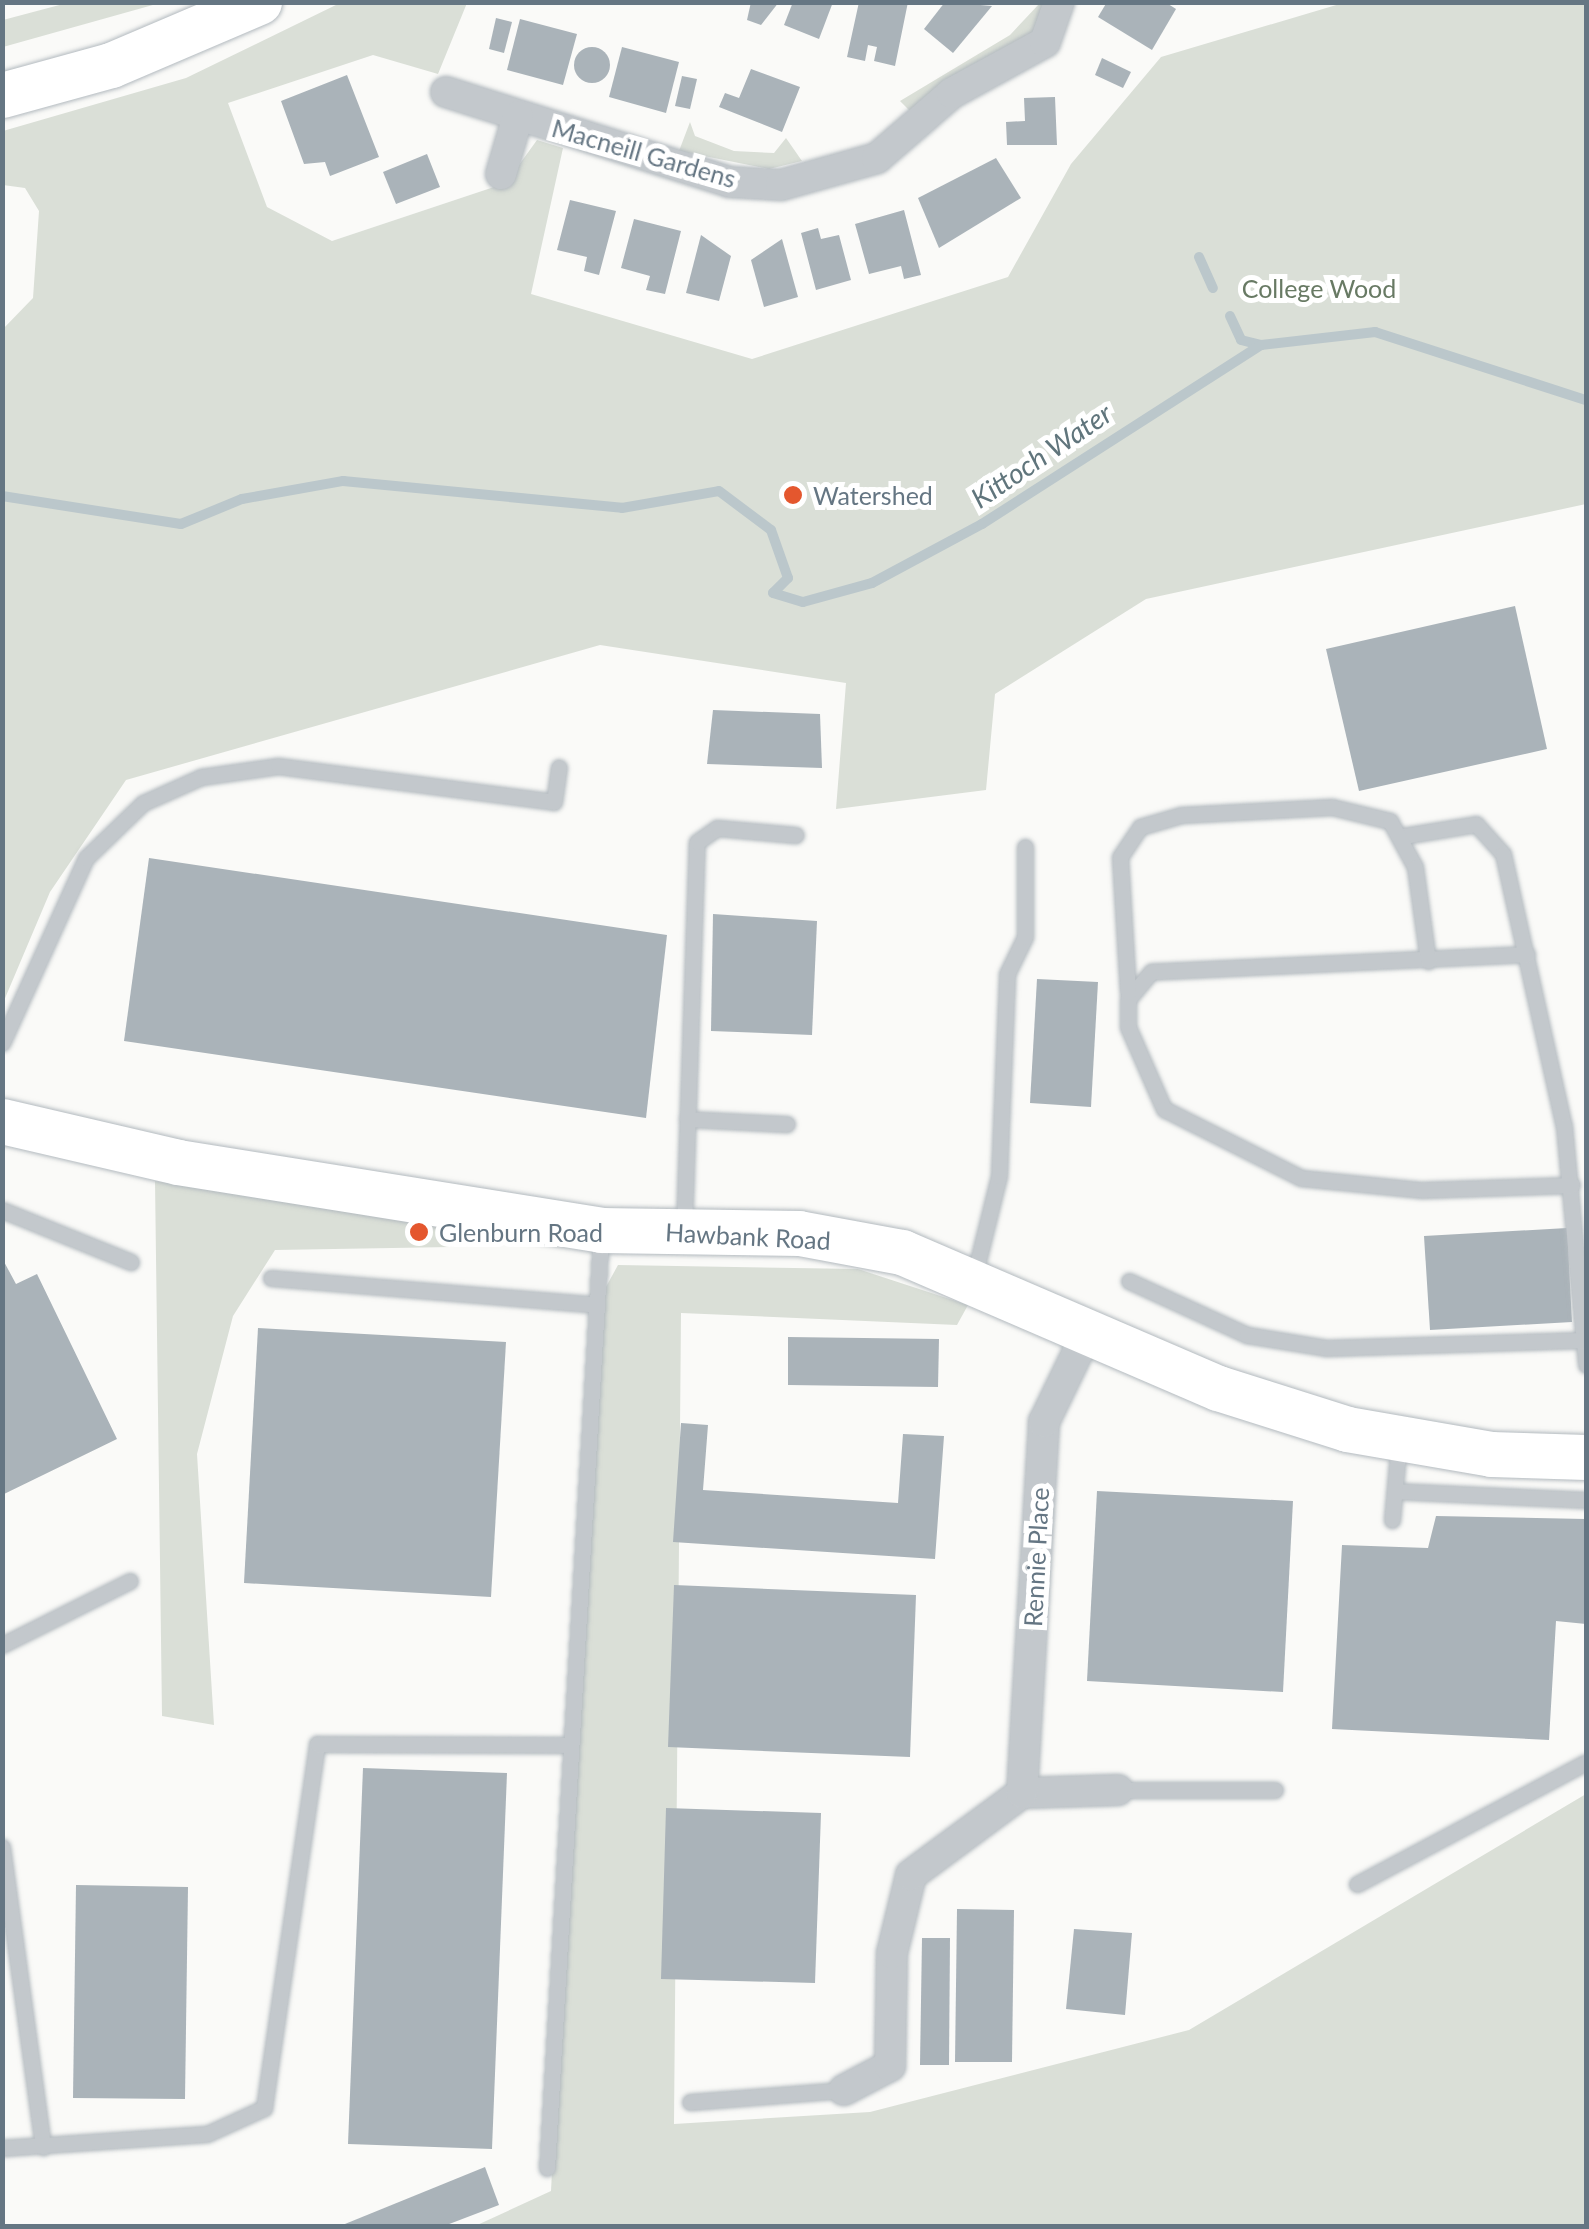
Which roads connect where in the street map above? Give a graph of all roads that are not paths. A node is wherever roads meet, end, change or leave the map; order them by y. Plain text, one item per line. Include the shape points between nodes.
1 (259, 2) edge
2 (1059, 2) edge
3 (446, 92) dead end
4 (2, 94) edge
5 (518, 116) junction
6 (501, 174) dead end
7 (558, 767) dead end
8 (796, 834) dead end
9 (1403, 836) junction
10 (1025, 847) dead end
11 (1527, 954) junction
12 (1428, 960) junction
13 (1128, 999) junction
14 (2, 1043) edge
15 (688, 1119) junction
16 (787, 1124) dead end
17 (5, 1130) edge
18 (1572, 1185) junction
19 (2, 1210) edge
20 (601, 1230) junction
21 (684, 1231) junction
22 (131, 1262) dead end
23 (271, 1278) dead end
24 (974, 1280) junction
25 (1129, 1281) dead end
26 (596, 1305) junction
27 (1088, 1331) junction
28 (1584, 1340) junction
29 (1586, 1365) edge
30 (1399, 1438) junction
31 (1586, 1458) edge
32 (1395, 1490) junction
33 (1586, 1500) edge
34 (1392, 1520) dead end
35 (130, 1581) dead end
36 (2, 1645) edge
37 (568, 1746) junction
38 (1586, 1762) edge
39 (1118, 1790) joint
40 (1275, 1790) dead end
41 (1022, 1794) junction
42 (2, 1847) edge
43 (1357, 1884) dead end
44 (844, 2090) joint
45 (690, 2102) dead end
46 (43, 2147) junction
47 (2, 2148) edge
48 (547, 2168) dead end

1 - 4 street via 111,65
2 - 5 street, Macneill Gardens via 1045,42 952,93 877,158 782,185 730,182
3 - 5 street, Macneill Gardens
5 - 6 street, Macneill Gardens
7 - 14 lane via 554,802 278,766 201,777 143,803 86,858
8 - 15 lane via 717,828 697,842
9 - 11 lane via 1476,824 1498,839
9 - 12 lane
9 - 13 lane via 1370,810 1332,807 1180,815 1140,827 1120,857
10 - 24 lane via 1025,937 1007,974 999,1176
11 - 12 lane
11 - 18 lane
12 - 13 lane via 1151,972
13 - 18 lane via 1135,1059 1164,1108 1252,1158 1354,1187
15 - 16 lane
15 - 21 lane
17 - 20 street, Hawbank Road
18 - 28 lane
19 - 22 lane
20 - 21 street, Hawbank Road
20 - 26 lane
21 - 24 street, Hawbank Road via 799,1234 902,1252
23 - 26 lane
24 - 27 street, Hawbank Road
25 - 28 lane via 1246,1335 1326,1348
26 - 37 lane
27 - 30 street, Hawbank Road via 1218,1388
27 - 41 street, Rennie Place via 1044,1422
28 - 29 lane
30 - 31 street, Hawbank Road
30 - 32 lane
32 - 33 lane
32 - 34 lane
35 - 36 lane
37 - 46 lane via 316,1744 264,2108 207,2134
37 - 48 lane
38 - 43 lane
39 - 40 lane
39 - 41 street
41 - 44 street via 912,1875 892,1953 890,2066
42 - 46 lane
44 - 45 lane
46 - 47 lane

